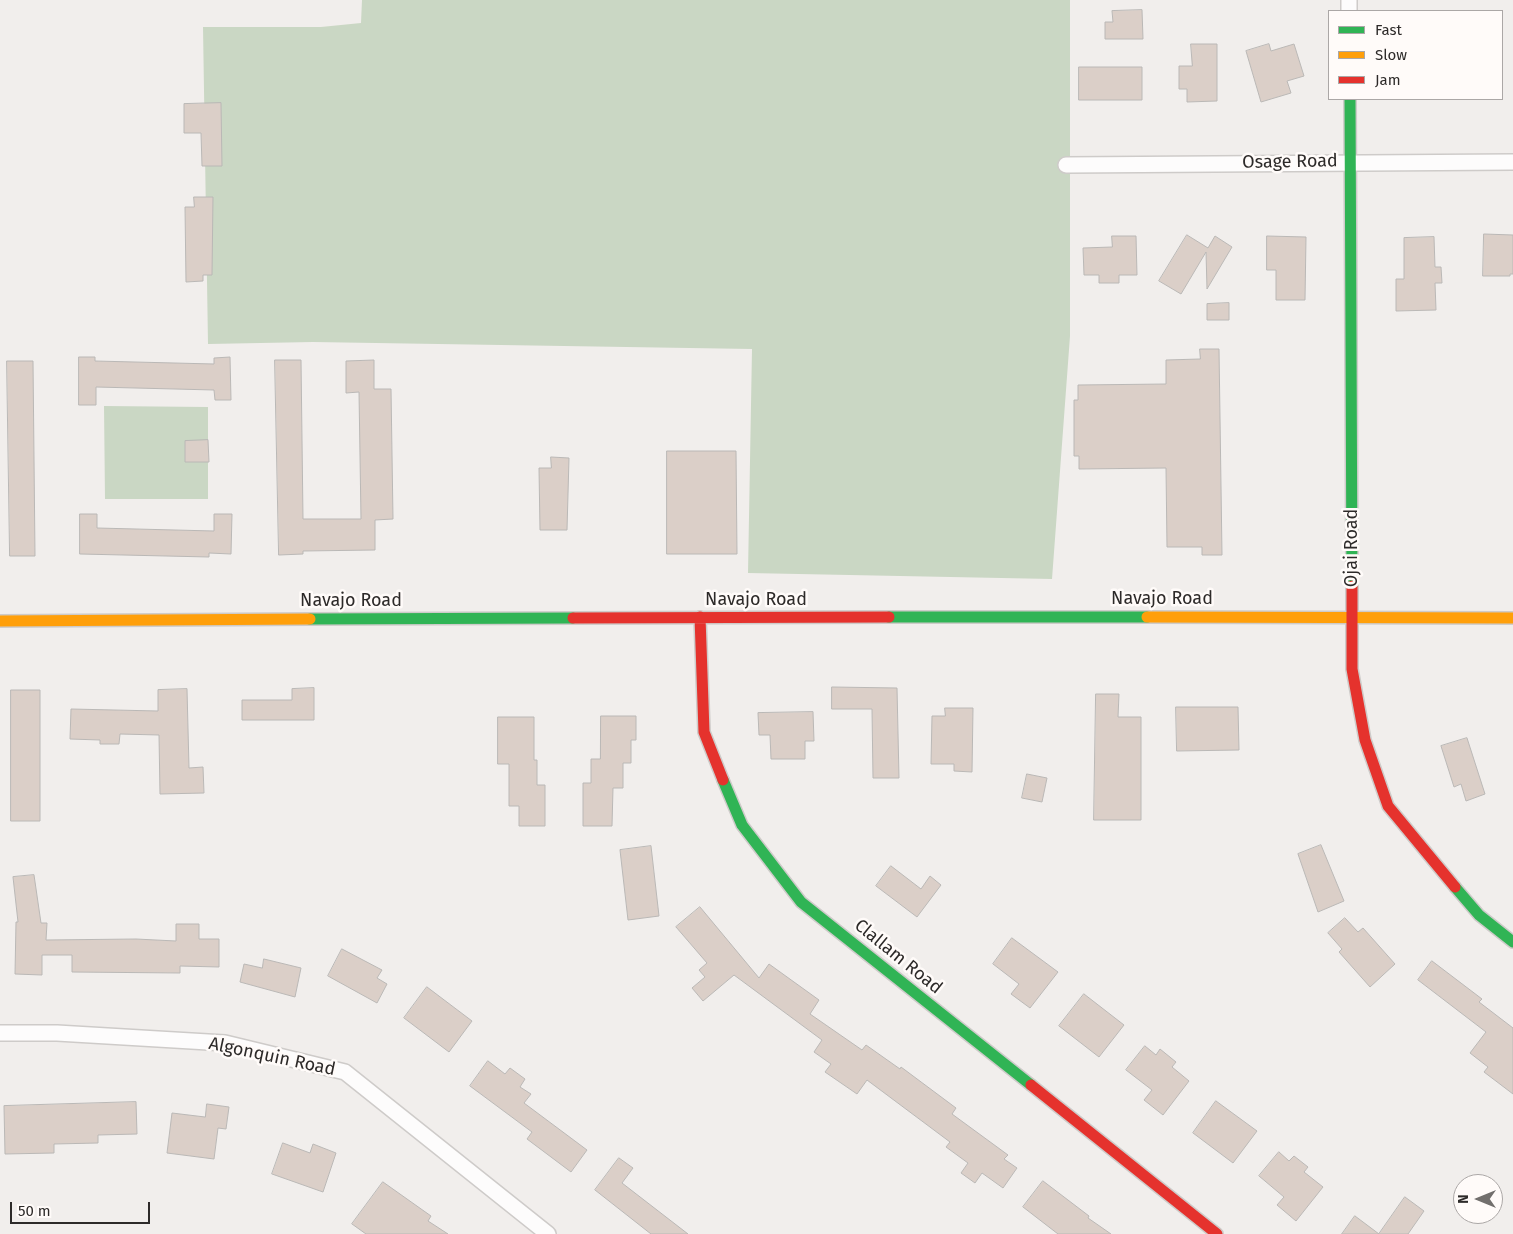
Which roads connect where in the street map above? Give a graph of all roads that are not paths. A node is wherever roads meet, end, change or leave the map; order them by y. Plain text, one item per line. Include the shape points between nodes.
1 (1350, 100) edge
2 (1351, 162) junction
3 (1513, 162) edge
4 (1066, 165) dead end
5 (1352, 616) junction
6 (700, 617) junction
7 (1513, 618) edge
8 (0, 620) edge
9 (1513, 942) edge
10 (0, 1033) edge
11 (548, 1234) edge
12 (1216, 1234) edge

1 - 2 street, Ojai Road
2 - 3 street, Osage Road
2 - 4 street, Osage Road
2 - 5 street, Ojai Road
5 - 6 street, Navajo Road
5 - 7 street, Navajo Road
5 - 9 street, Ojai Road via 1352,669 1364,740 1388,806 1479,915
6 - 8 street, Navajo Road
6 - 12 street, Clallam Road via 704,732 742,824 801,902
10 - 11 street, Algonquin Road via 57,1033 226,1043 345,1072

